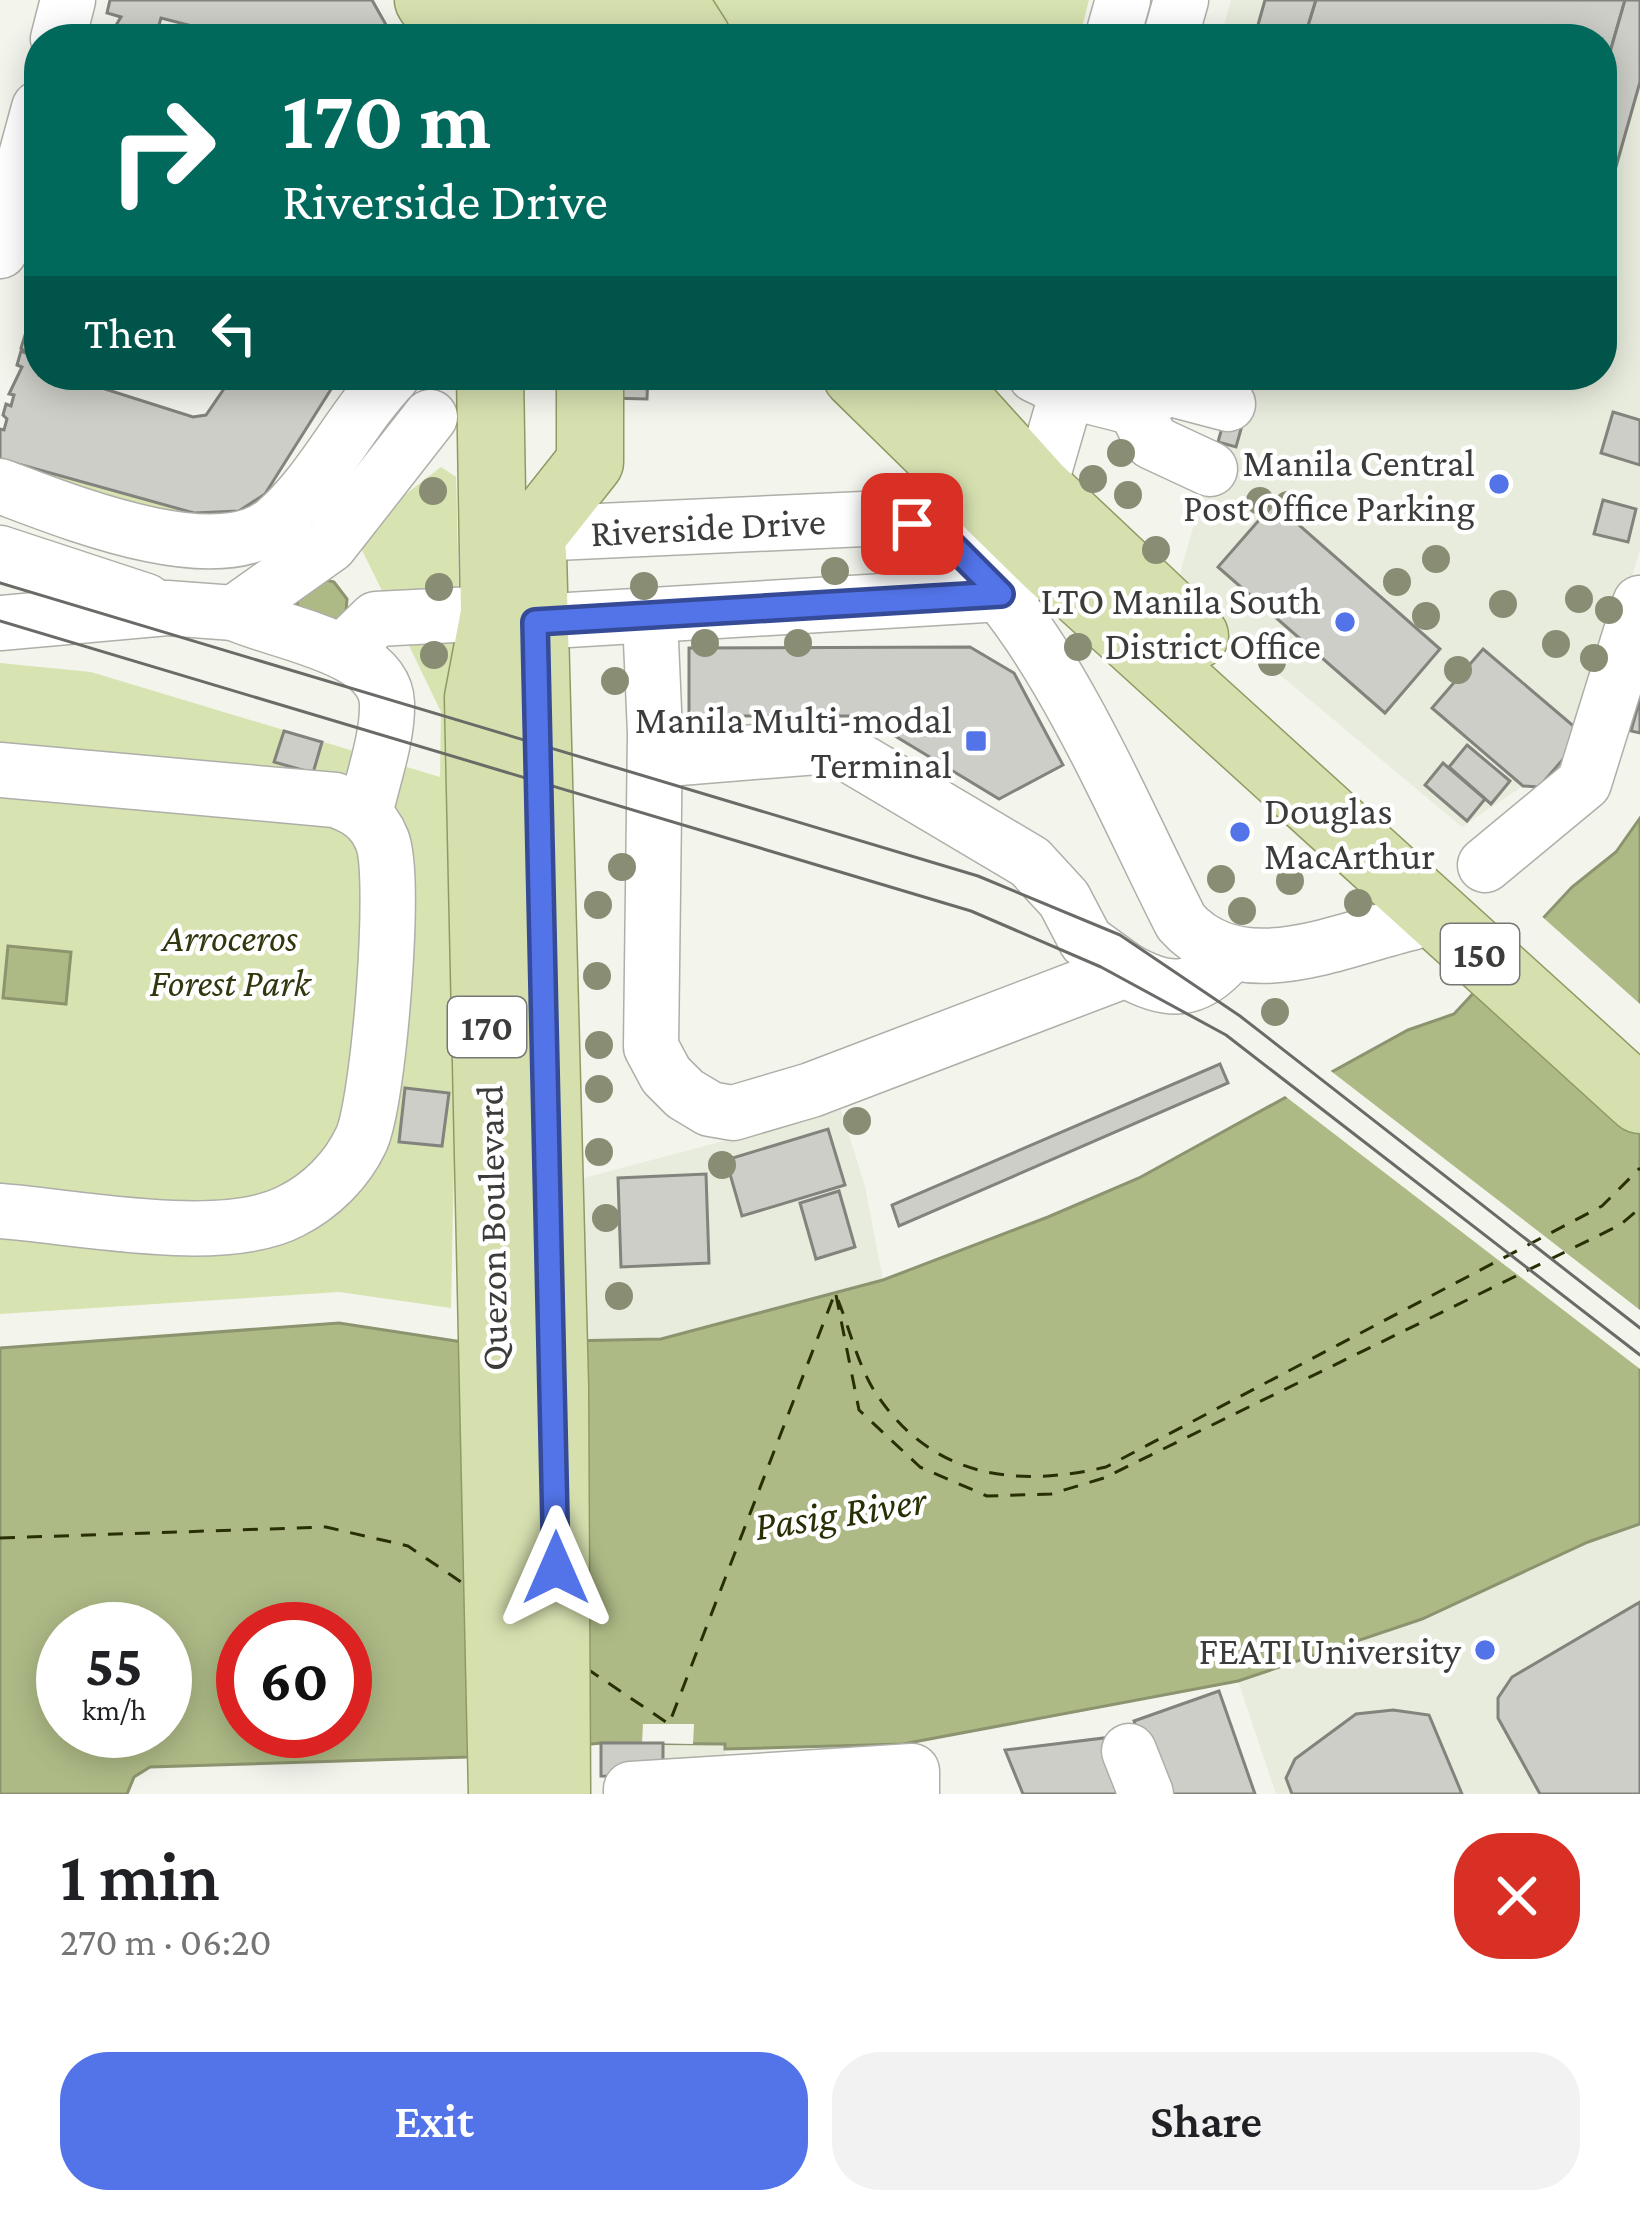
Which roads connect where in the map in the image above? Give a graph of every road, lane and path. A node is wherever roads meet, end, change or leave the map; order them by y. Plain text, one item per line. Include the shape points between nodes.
1 (492, 0) edge
2 (515, 24) edge
3 (24, 163) edge
4 (0, 250) edge
5 (381, 390) edge
6 (490, 390) edge
7 (530, 390) edge
8 (590, 390) edge
9 (868, 390) edge
10 (951, 390) edge
11 (1056, 390) edge
12 (1158, 390) edge
13 (416, 396) edge
14 (1228, 404) dead end
15 (491, 461) junction
16 (1210, 469) dead end
17 (0, 486) edge
18 (1039, 489) junction
19 (533, 534) junction
20 (330, 545) junction
21 (0, 554) edge
22 (1024, 578) junction
23 (1640, 603) edge
24 (167, 608) junction
25 (234, 613) junction
26 (515, 618) junction
27 (650, 618) junction
28 (360, 635) junction
29 (2, 636) edge
30 (655, 760) junction
31 (0, 770) edge
32 (1334, 793) junction
33 (365, 815) junction
34 (1485, 865) dead end
35 (513, 866) junction
36 (1411, 923) dead end
37 (1228, 956) junction
38 (1126, 970) junction
39 (1640, 1042) edge
40 (1640, 1100) edge
41 (0, 1211) edge
42 (912, 1783) edge
43 (631, 1791) edge
44 (502, 1794) edge
45 (557, 1794) edge

1 - 2 main road
3 - 4 street
5 - 17 street via 294,504 252,536 174,539
6 - 15 main road, Quezon Boulevard / 170
7 - 19 main road, Quezon Boulevard / 170
8 - 19 main road via 590,462
9 - 22 main road, 150
10 - 18 main road, 150
11 - 18 street
12 - 14 street
12 - 16 street via 1152,442
13 - 15 street
13 - 20 street
15 - 26 main road, Quezon Boulevard / 170
18 - 32 main road, 150
19 - 22 street, Riverside Drive via 886,518
19 - 26 main road, Quezon Boulevard / 170
20 - 25 street
20 - 28 street
21 - 24 street
22 - 27 street
22 - 32 main road, 150
22 - 37 street, Riverside Drive via 1043,655 1181,922
23 - 34 street via 1584,783
24 - 25 street
24 - 29 street
25 - 28 street via 309,643
26 - 27 street
26 - 28 street
26 - 35 main road, Quezon Boulevard / 170 via 478,698
27 - 30 street
28 - 33 street via 387,703
30 - 38 street via 818,747 848,754 1030,862 1064,899 1086,941
30 - 38 street via 651,1047 666,1075 710,1109 733,1113 811,1090
31 - 33 street via 334,800
32 - 39 main road, 150
32 - 40 main road, 150
33 - 41 street via 387,858 376,1088 361,1141 327,1186 288,1213 219,1229
35 - 44 main road, Quezon Boulevard / 170
35 - 45 main road, Quezon Boulevard / 170 via 556,1387
36 - 37 street via 1272,956
37 - 38 street via 1179,990
42 - 43 street

